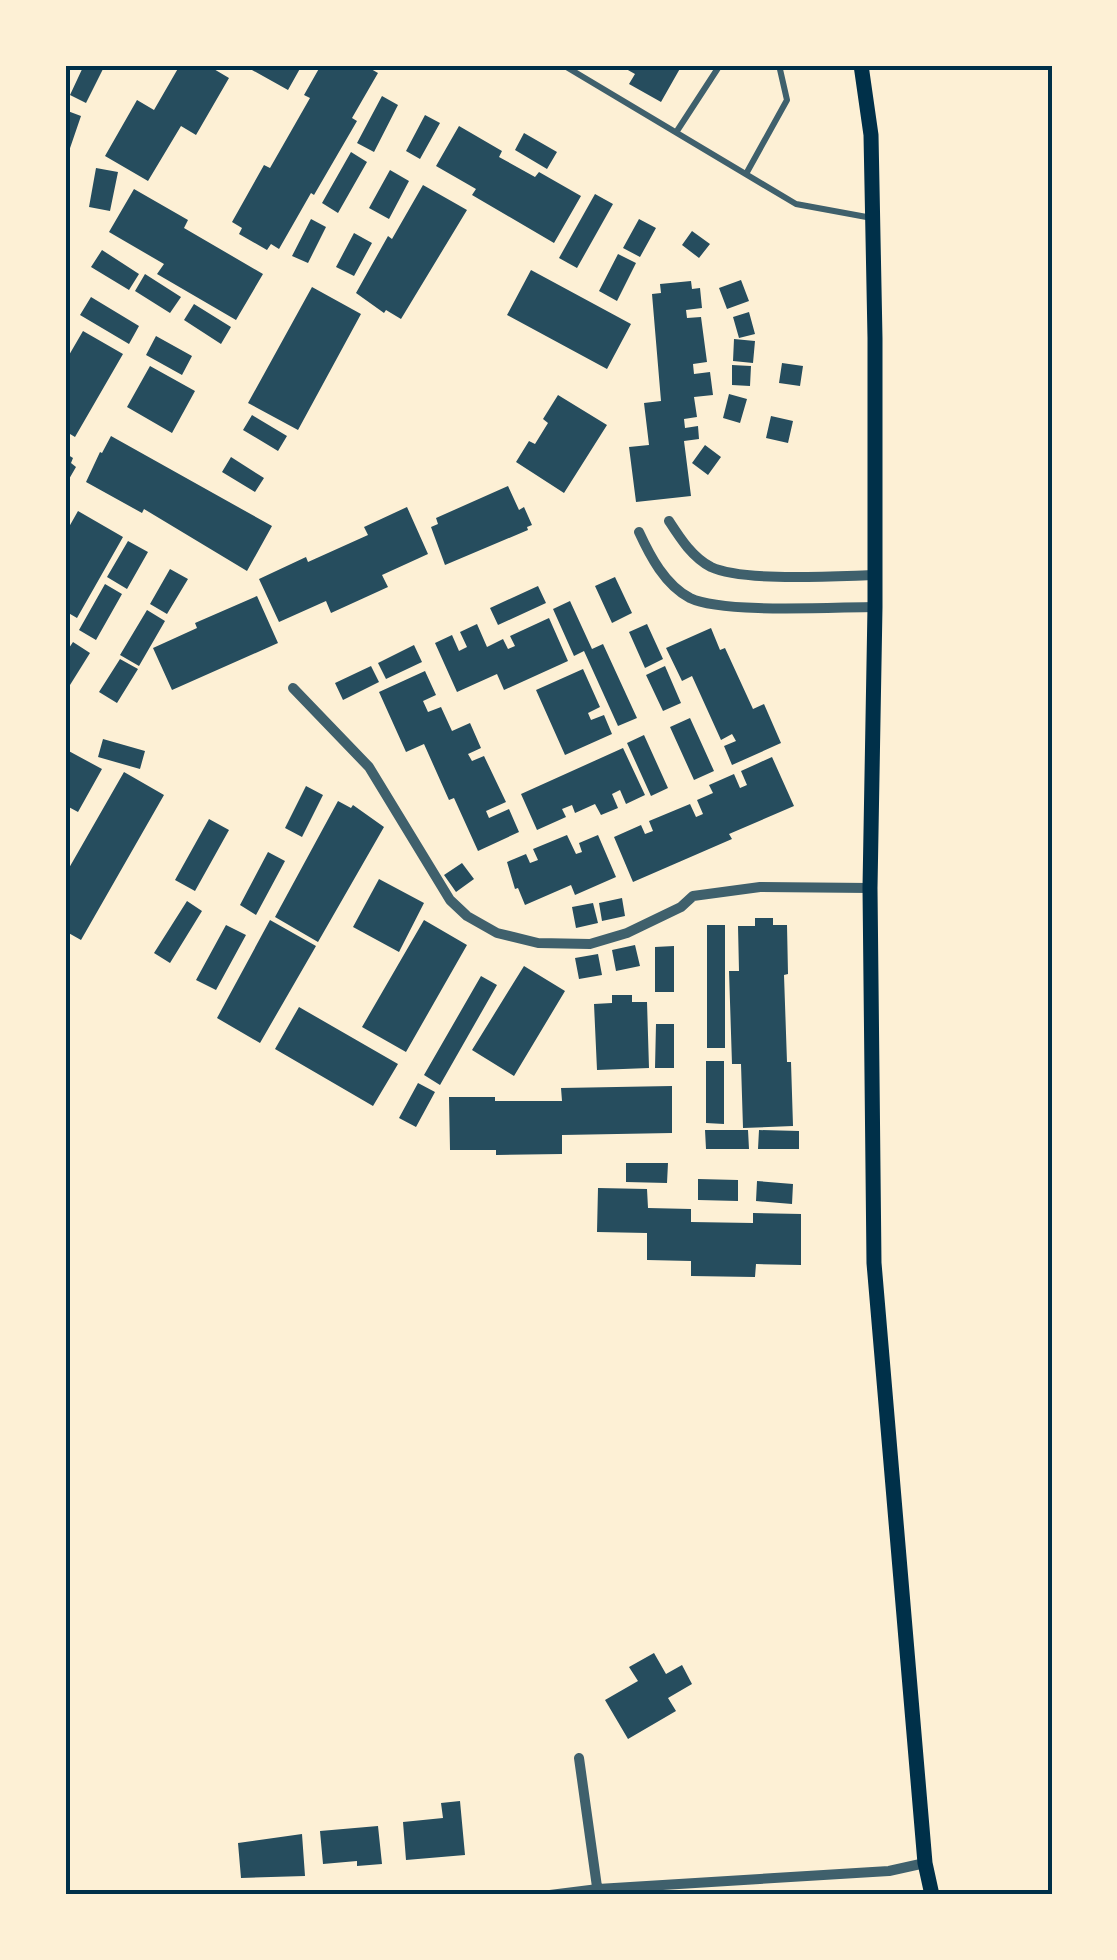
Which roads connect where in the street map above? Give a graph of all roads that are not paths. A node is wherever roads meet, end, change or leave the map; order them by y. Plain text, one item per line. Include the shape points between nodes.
1 (564, 65) edge
2 (720, 65) edge
3 (780, 65) edge
4 (861, 65) edge
5 (677, 132) junction
6 (746, 174) junction
7 (872, 218) junction
8 (668, 522) dead end
9 (638, 532) dead end
10 (875, 576) junction
11 (875, 607) junction
12 (293, 688) dead end
13 (870, 888) junction
14 (578, 1758) dead end
15 (925, 1864) junction
16 (598, 1892) edge
17 (550, 1895) edge
18 (932, 1895) edge

1 - 5 lane
2 - 5 lane
3 - 6 lane via 787,100
4 - 7 main road
5 - 6 lane
6 - 7 lane via 796,204
7 - 10 main road
8 - 10 street via 697,557 720,570
9 - 11 street via 668,579 701,602
10 - 11 main road
11 - 13 main road
12 - 13 street via 369,767 450,900 497,933 538,944 590,944 627,933 693,896
13 - 15 main road via 874,1263
14 - 16 street
15 - 16 street
15 - 18 main road
16 - 17 street

